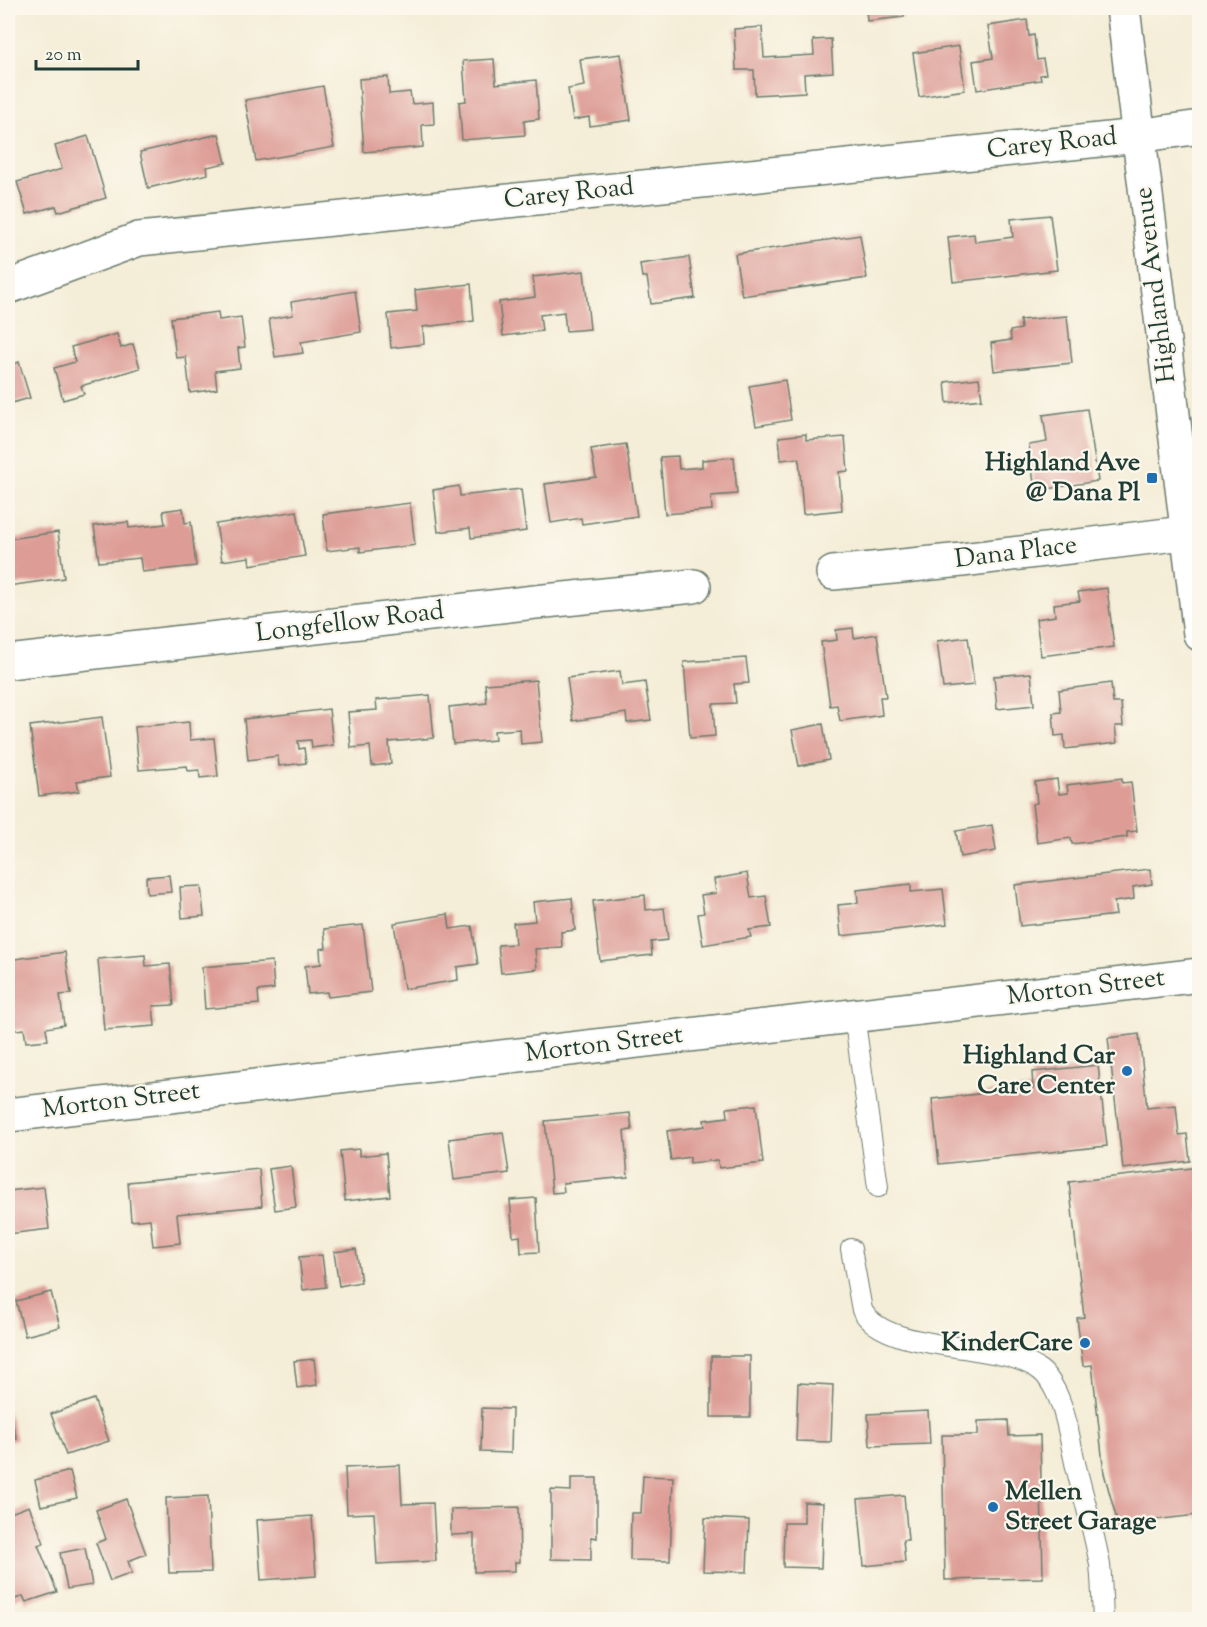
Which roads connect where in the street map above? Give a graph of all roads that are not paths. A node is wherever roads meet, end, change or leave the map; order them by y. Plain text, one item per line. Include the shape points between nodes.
1 (1123, 8) edge
2 (1200, 128) edge
3 (1138, 135) junction
4 (8, 287) edge
5 (1193, 532) edge
6 (833, 573) dead end
7 (694, 586) dead end
8 (1200, 634) edge
9 (8, 662) edge
10 (1200, 975) edge
11 (854, 1015) junction
12 (8, 1115) edge
13 (878, 1187) dead end
14 (851, 1249) dead end
15 (1103, 1620) edge

1 - 3 street, Highland Avenue
2 - 3 street, Carey Road
3 - 4 street, Carey Road via 139,239
3 - 5 street, Highland Avenue
5 - 6 street, Dana Place
5 - 8 street, Highland Avenue
7 - 9 street, Longfellow Road
10 - 11 street, Morton Street
11 - 12 street, Morton Street
11 - 13 lane
14 - 15 lane via 862,1310 880,1329 1020,1360 1041,1370 1052,1384 1060,1401 1096,1544

